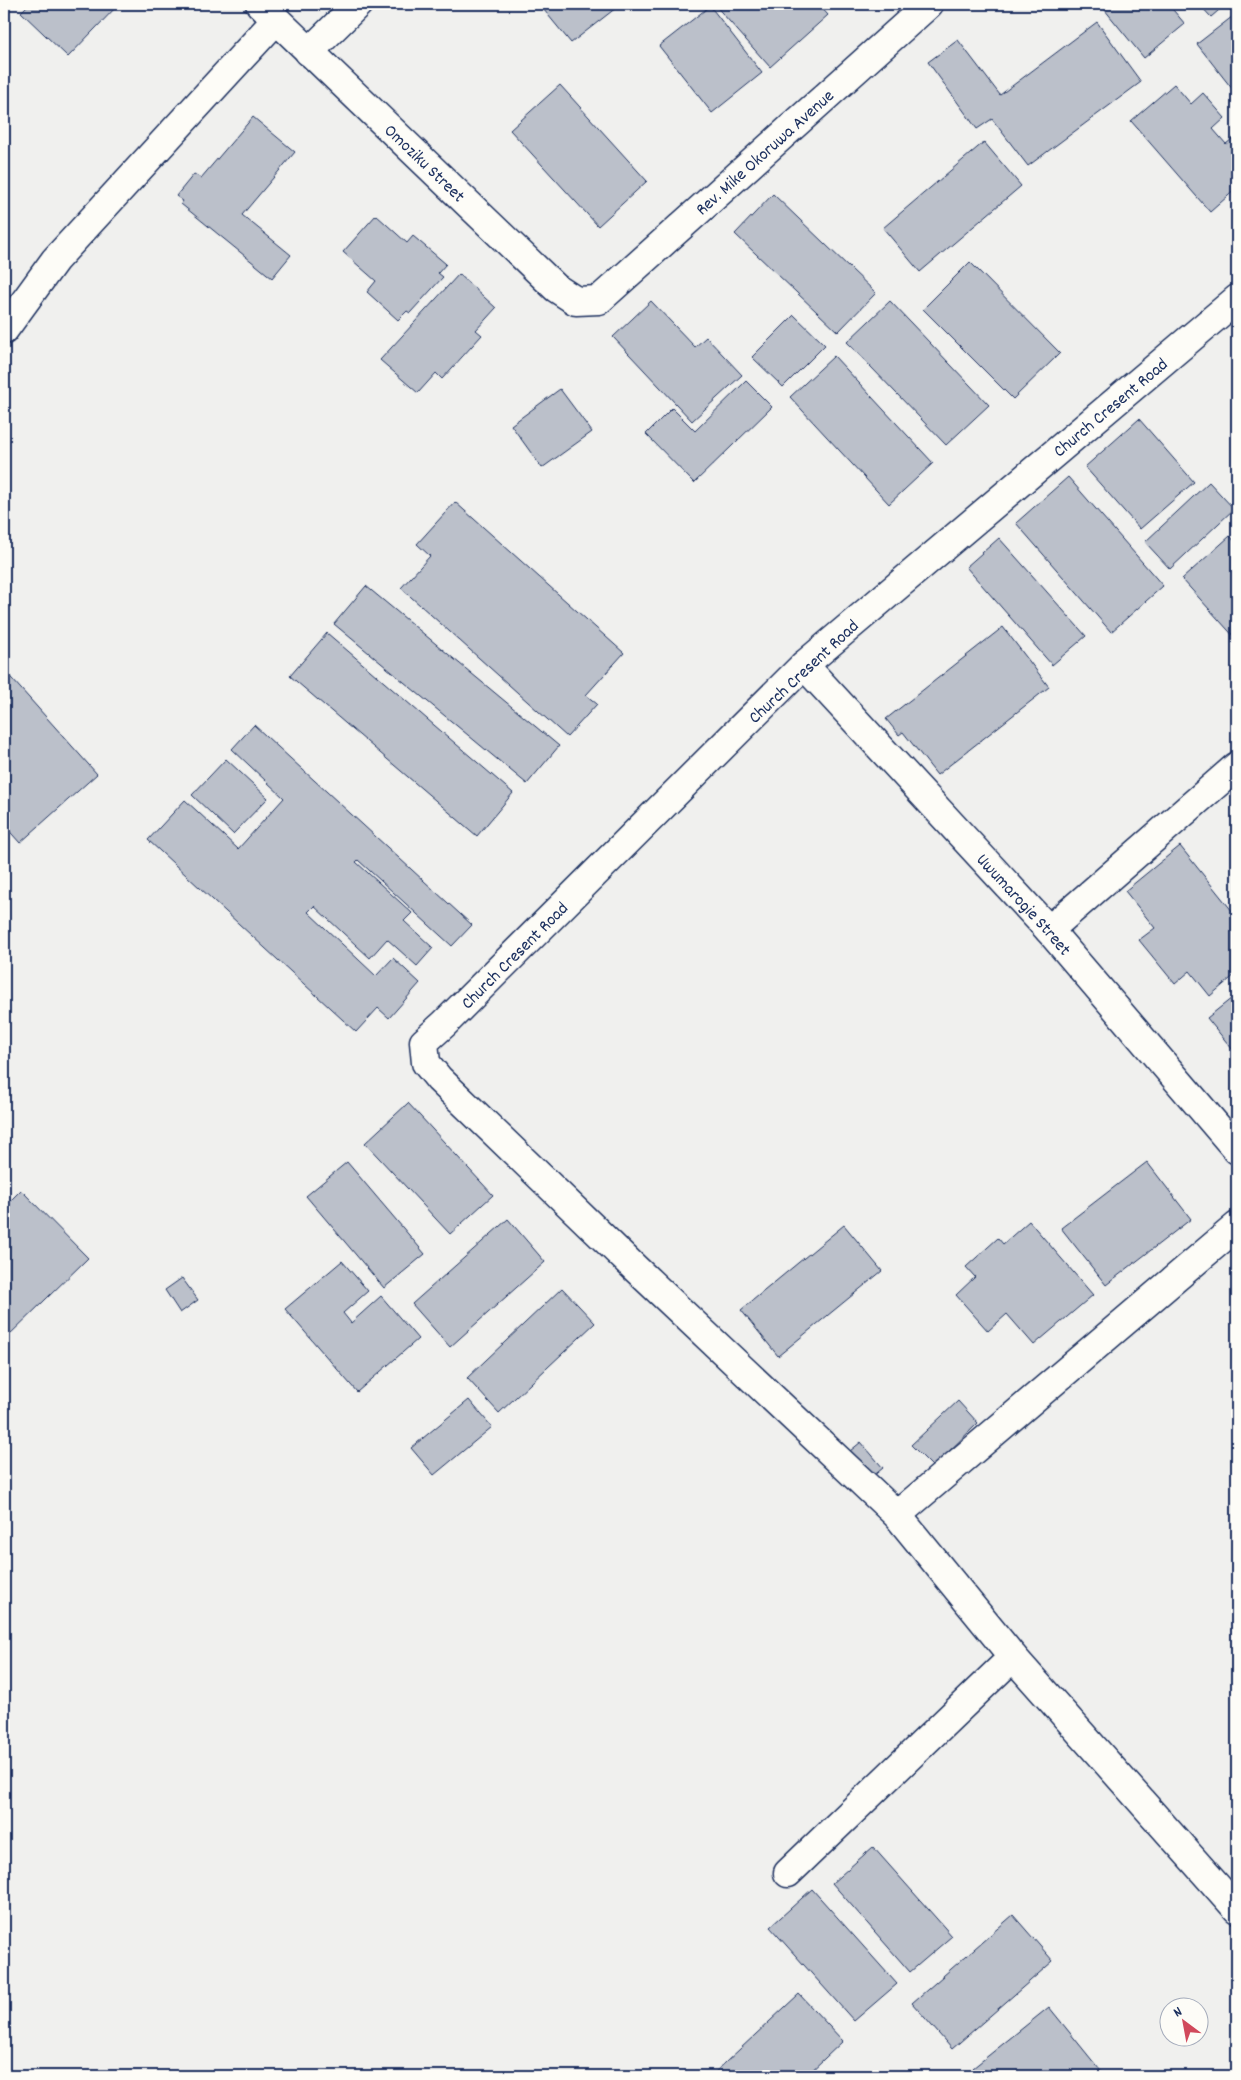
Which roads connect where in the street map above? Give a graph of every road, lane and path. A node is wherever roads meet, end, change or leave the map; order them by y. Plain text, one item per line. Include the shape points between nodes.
1 (358, 4) edge
2 (929, 4) edge
3 (268, 12) edge
4 (309, 52) junction
5 (1237, 299) edge
6 (599, 300) joint
7 (4, 330) edge
8 (804, 665) junction
9 (1237, 766) edge
10 (1049, 930) junction
11 (1237, 1150) edge
12 (1237, 1226) edge
13 (897, 1515) junction
14 (1013, 1657) junction
15 (788, 1873) dead end
16 (1237, 1909) edge

1 - 4 street
2 - 6 street, Rev. Mike Okoruwa Avenue
3 - 4 street, Omoziku Street
3 - 7 street via 55,260
4 - 6 street, Omoziku Street via 556,288 576,301
5 - 8 street, Church Cresent Road
8 - 10 street, Uwumarogie Street
8 - 13 street, Church Cresent Road via 424,1042 426,1063 637,1270
9 - 10 street
10 - 11 street, Uwumarogie Street
12 - 13 street
13 - 14 street
14 - 15 street
14 - 16 street

